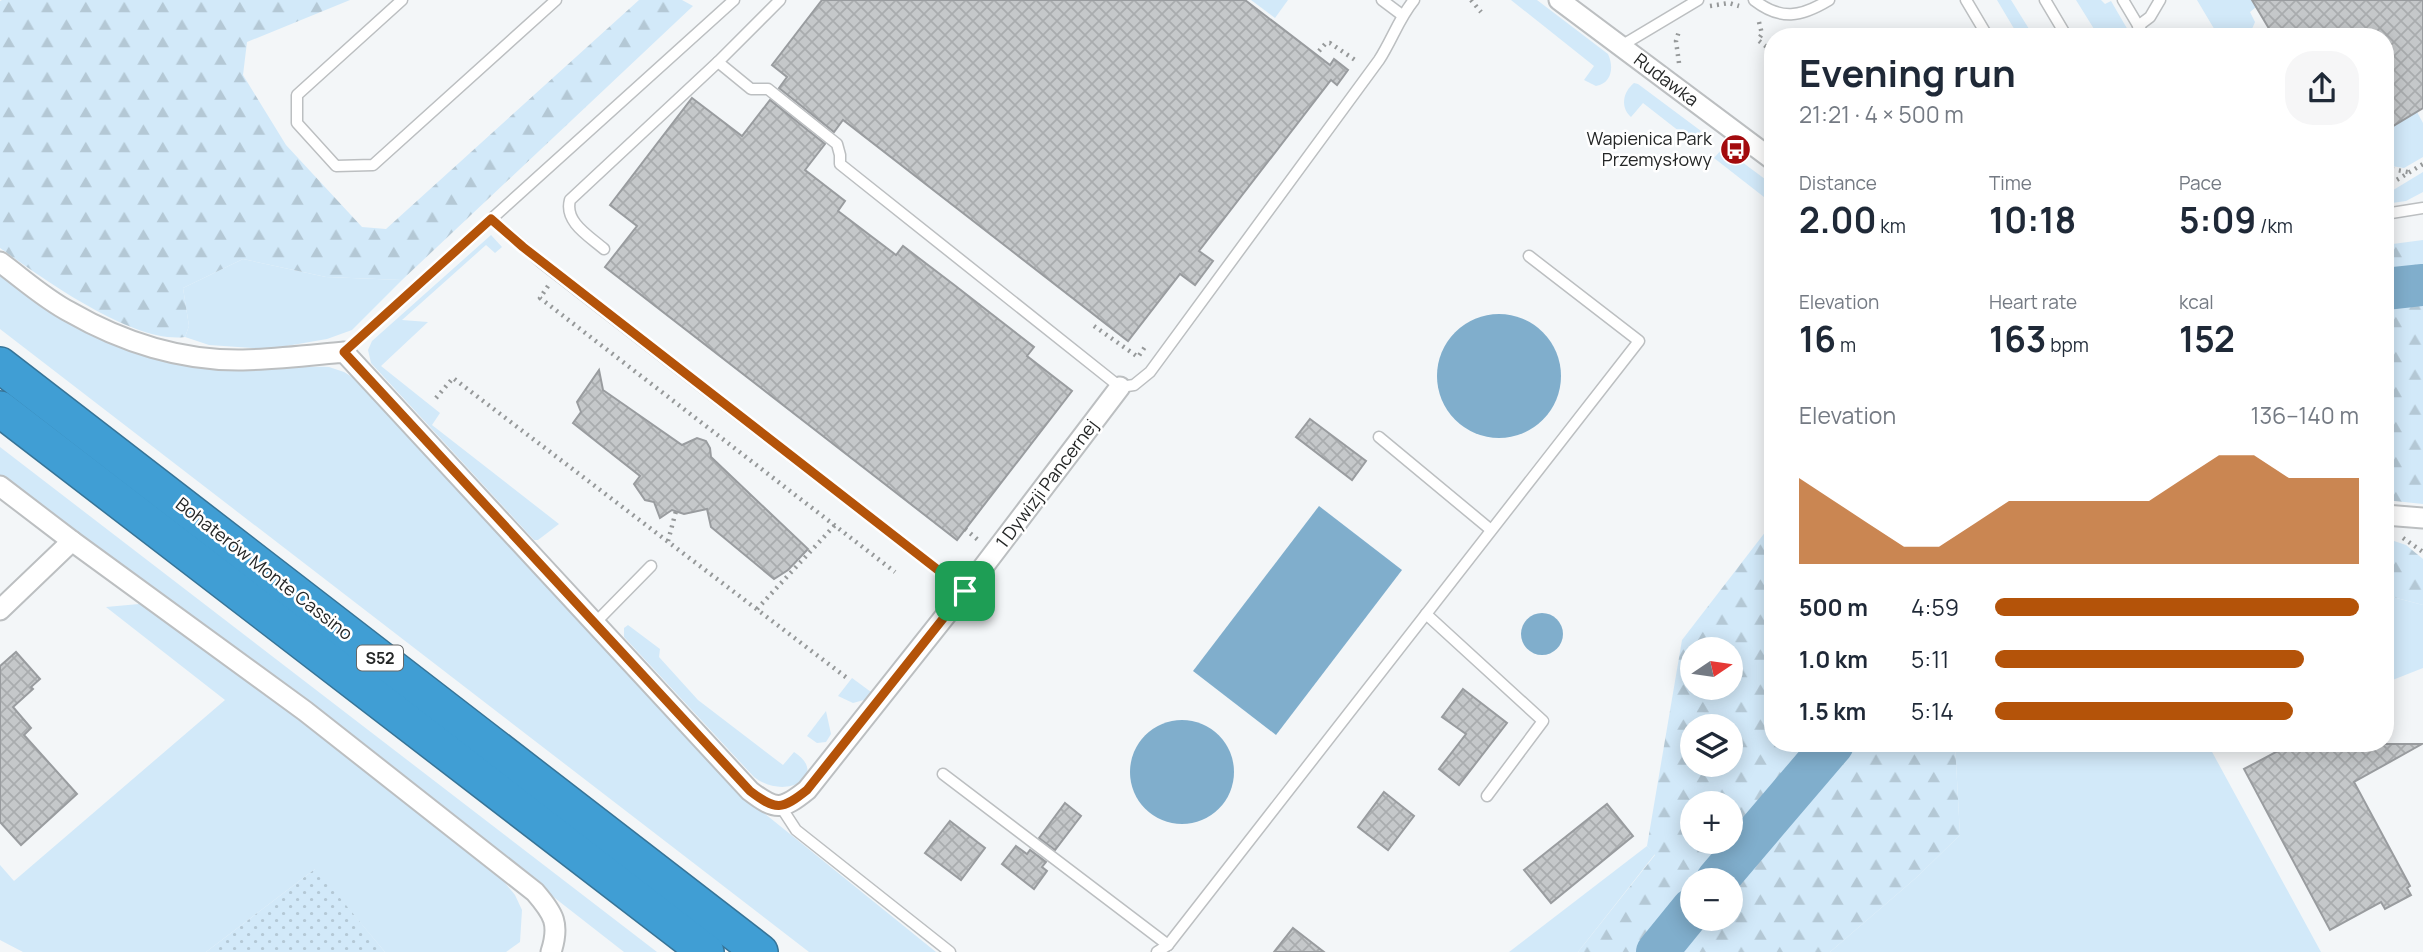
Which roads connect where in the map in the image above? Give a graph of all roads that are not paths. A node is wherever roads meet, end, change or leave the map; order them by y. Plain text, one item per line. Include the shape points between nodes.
1 (402, 0) edge
2 (555, 0) edge
3 (734, 0) edge
4 (780, 0) edge
5 (1382, 0) edge
6 (1414, 0) edge
7 (1559, 0) edge
8 (1698, 0) edge
9 (1754, 0) edge
10 (1829, 0) edge
11 (1966, 0) edge
12 (2045, 0) edge
13 (2123, 0) edge
14 (2160, 0) edge
15 (1402, 15) junction
16 (2138, 26) joint
17 (1983, 28) edge
18 (2062, 28) edge
19 (1622, 46) junction
20 (719, 62) junction
21 (1764, 153) edge
22 (2423, 208) edge
23 (2394, 213) edge
24 (491, 219) junction
25 (604, 249) dead end
26 (1529, 256) dead end
27 (0, 262) edge
28 (344, 352) junction
29 (0, 365) edge
30 (1120, 387) junction
31 (0, 408) edge
32 (1379, 438) dead end
33 (0, 486) edge
34 (2394, 516) edge
35 (2423, 519) edge
36 (1491, 530) junction
37 (72, 541) junction
38 (650, 566) dead end
39 (965, 591) junction
40 (0, 610) edge
41 (1426, 614) junction
42 (596, 622) junction
43 (943, 774) dead end
44 (1487, 796) dead end
45 (781, 807) junction
46 (1168, 945) junction
47 (551, 952) edge
48 (706, 952) edge
49 (760, 952) edge
50 (950, 952) edge
51 (1157, 952) edge

1 - 2 lane via 297,95 297,123 336,166 373,165
3 - 24 lane
4 - 20 lane
5 - 15 lane
6 - 15 lane
7 - 19 street, Rudawka
8 - 19 lane
9 - 10 lane via 1788,15 1809,12
11 - 17 lane
12 - 18 lane
13 - 16 lane
14 - 16 lane
15 - 30 lane via 1371,72 1150,372 1134,386
19 - 21 street, Rudawka
20 - 25 lane via 570,200 572,221
20 - 30 lane via 751,89 768,89 837,144 840,164
22 - 23 lane
24 - 28 lane
24 - 39 lane
26 - 36 lane via 1639,341
27 - 28 street via 68,311 170,353 243,360
28 - 42 street
29 - 49 highway, Bohaterów Monte Cassino / S52
30 - 39 street, 1 Dywizji Pancernej
31 - 48 highway, Bohaterów Monte Cassino / S52
32 - 36 lane
33 - 37 street
34 - 35 street
36 - 41 lane
37 - 40 street
37 - 47 street via 305,711 535,892 550,910 556,930
38 - 42 lane
39 - 45 street, 1 Dywizji Pancernej via 807,790
41 - 44 lane via 1543,721
41 - 46 lane
42 - 45 street via 750,791
43 - 46 lane
45 - 50 lane via 796,830
46 - 51 lane

